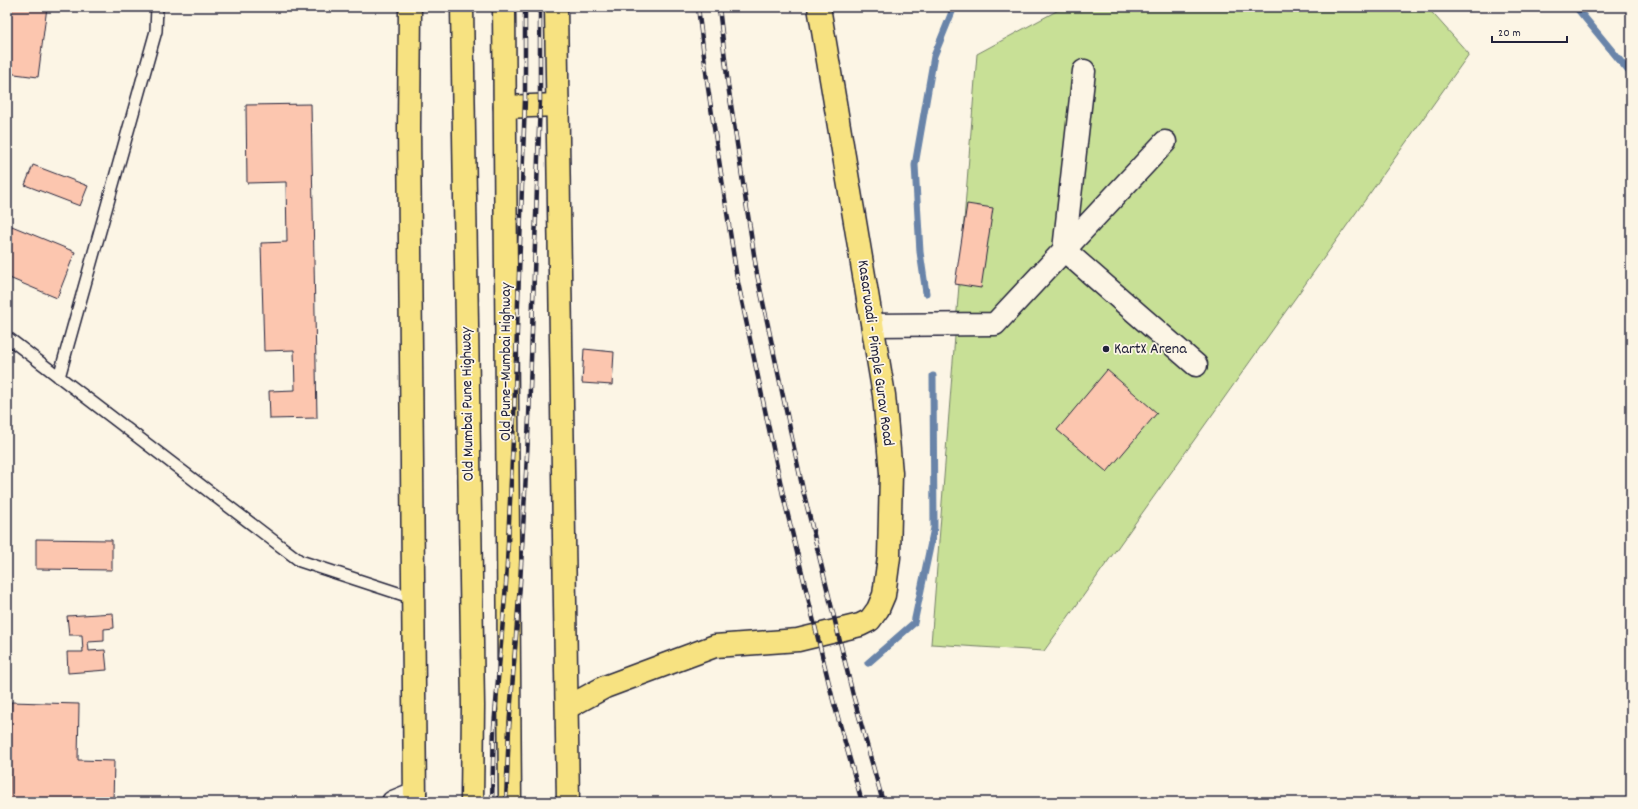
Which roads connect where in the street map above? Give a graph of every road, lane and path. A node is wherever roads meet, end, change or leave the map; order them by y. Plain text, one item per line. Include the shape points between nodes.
1 (157, 7) edge
2 (410, 7) edge
3 (462, 7) edge
4 (504, 7) edge
5 (556, 7) edge
6 (819, 7) edge
7 (1084, 71) dead end
8 (557, 105) junction
9 (505, 107) junction
10 (1165, 142) dead end
11 (1064, 250) junction
12 (873, 325) junction
13 (7, 337) edge
14 (1196, 365) dead end
15 (59, 376) junction
16 (413, 598) junction
17 (568, 707) junction
18 (415, 797) edge
19 (393, 802) edge
20 (472, 802) edge
21 (510, 802) edge
22 (568, 802) edge

1 - 15 lane via 156,31
2 - 16 main road
3 - 20 main road, Old Mumbai Pune Highway
4 - 9 main road, Old Pune–Mumbai Highway
5 - 8 main road
6 - 12 main road, Kasarwadi - Pimple Gurav Road
7 - 11 street
8 - 9 main road
8 - 17 main road
9 - 21 main road, Old Pune–Mumbai Highway
10 - 11 street
11 - 12 street via 995,324
11 - 14 street
12 - 17 main road, Kasarwadi - Pimple Gurav Road via 884,395 891,473 889,557 884,595 878,610 870,620 860,625 798,640 715,646 605,687
13 - 15 lane
15 - 16 lane via 300,561
16 - 18 main road
17 - 22 main road
18 - 19 street

